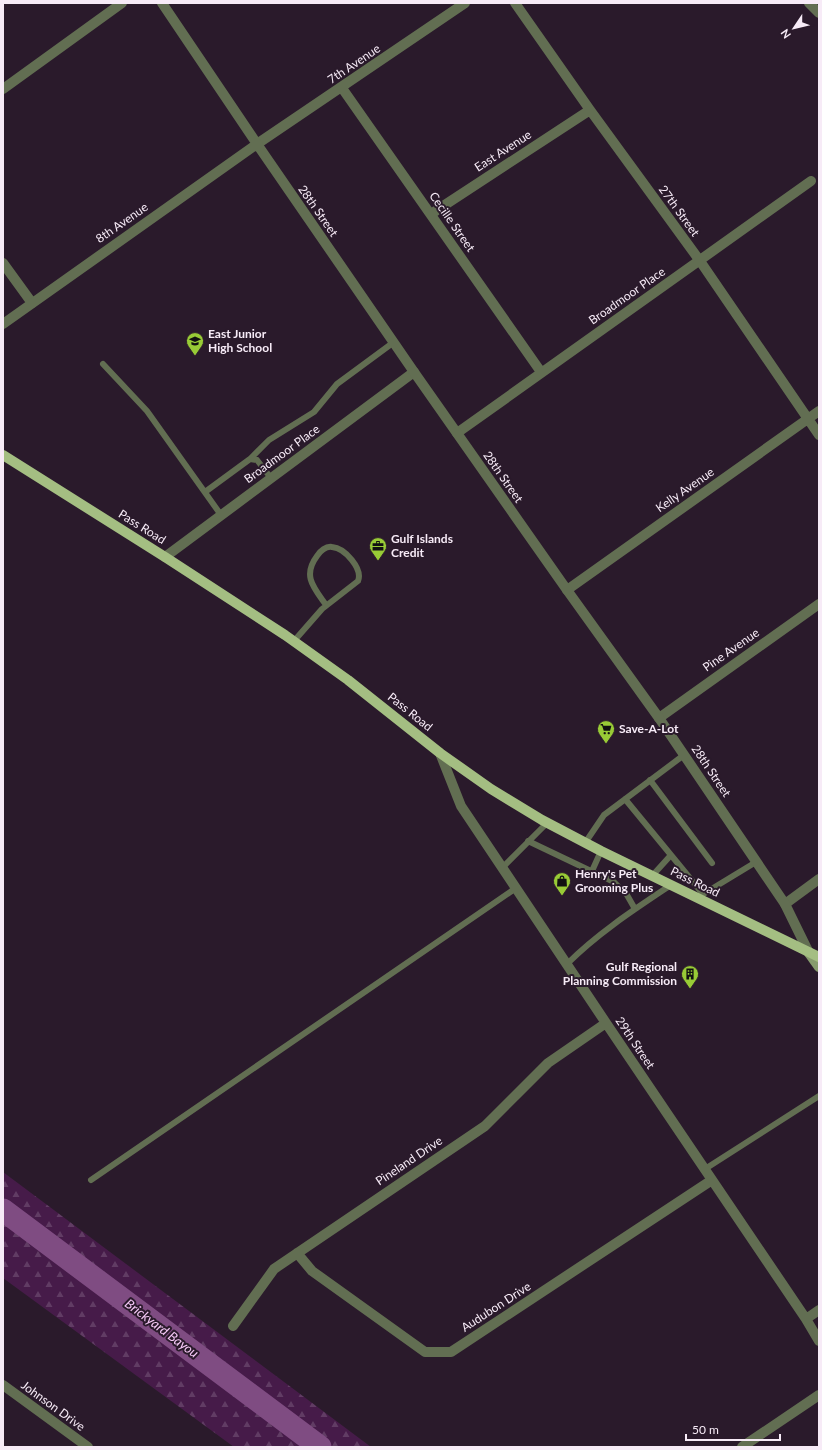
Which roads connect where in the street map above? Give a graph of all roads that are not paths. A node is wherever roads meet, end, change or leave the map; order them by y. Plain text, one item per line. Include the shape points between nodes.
1 (122, 3) edge
2 (162, 3) edge
3 (465, 3) edge
4 (515, 3) edge
5 (809, 3) edge
6 (819, 13) edge
7 (342, 88) junction
8 (3, 89) edge
9 (590, 110) junction
10 (257, 144) junction
11 (812, 181) dead end
12 (431, 214) junction
13 (700, 261) junction
14 (3, 264) edge
15 (32, 303) junction
16 (3, 324) edge
17 (394, 342) junction
18 (103, 364) dead end
19 (414, 372) junction
20 (541, 372) junction
21 (819, 411) edge
22 (808, 419) junction
23 (457, 433) junction
24 (819, 435) edge
25 (3, 455) edge
26 (250, 459) junction
27 (271, 478) junction
28 (205, 492) junction
29 (221, 515) junction
30 (165, 557) junction
31 (567, 590) junction
32 (819, 604) edge
33 (326, 606) junction
34 (294, 641) junction
35 (659, 718) junction
36 (440, 753) junction
37 (684, 755) junction
38 (650, 780) junction
39 (625, 799) junction
40 (547, 823) junction
41 (528, 841) junction
42 (585, 843) junction
43 (601, 851) junction
44 (671, 855) junction
45 (756, 862) junction
46 (712, 863) dead end
47 (502, 868) junction
48 (592, 871) junction
49 (652, 876) junction
50 (819, 879) edge
51 (671, 885) junction
52 (516, 888) junction
53 (700, 896) junction
54 (785, 904) junction
55 (635, 909) junction
56 (809, 953) junction
57 (819, 957) edge
58 (566, 964) junction
59 (819, 968) edge
60 (606, 1023) junction
61 (819, 1096) edge
62 (705, 1169) junction
63 (91, 1180) dead end
64 (712, 1180) junction
65 (297, 1253) junction
66 (819, 1310) edge
67 (806, 1319) junction
68 (233, 1326) dead end
69 (819, 1341) edge
70 (3, 1385) edge
71 (819, 1395) edge
72 (88, 1447) edge
73 (742, 1447) edge

1 - 8 street
2 - 10 street, 28th Street
3 - 7 street, 7th Avenue
4 - 9 street, 27th Street
5 - 6 street
7 - 10 street, 7th Avenue
7 - 12 street, Cecille Street
9 - 12 street, East Avenue
9 - 13 street, 27th Street
10 - 15 street, 8th Avenue
10 - 17 street, 28th Street
11 - 13 street, Broadmoor Place
12 - 20 street, Cecille Street
13 - 20 street, Broadmoor Place
13 - 22 street, 27th Street
14 - 15 street
15 - 16 street, 8th Avenue
17 - 19 street, 28th Street
17 - 26 lane via 337,384 314,412 269,440
18 - 28 lane via 146,411
19 - 23 street, 28th Street
19 - 27 street, Broadmoor Place
20 - 23 street, Broadmoor Place
21 - 22 street, Kelly Avenue
22 - 24 street, 27th Street
22 - 31 street, Kelly Avenue
23 - 31 street, 28th Street
25 - 30 main road, Pass Road
26 - 27 lane via 257,460
26 - 28 lane
27 - 29 street, Broadmoor Place
28 - 29 lane
29 - 30 street, Broadmoor Place
30 - 34 main road, Pass Road
31 - 35 street, 28th Street
32 - 35 street, Pine Avenue
33 - 33 lane via 359,578 354,564 343,552 332,547 325,548 319,553 312,562 309,572 310,581
33 - 34 lane
34 - 36 main road, Pass Road
35 - 37 street, 28th Street
36 - 40 main road, Pass Road via 491,789
36 - 47 street, 29th Street via 461,806
37 - 38 lane
37 - 45 street, 28th Street
38 - 39 lane
38 - 46 lane
39 - 42 lane via 604,815
39 - 44 lane
40 - 41 lane
40 - 42 main road, Pass Road
41 - 47 lane
41 - 48 lane
42 - 43 main road, Pass Road
43 - 48 lane
43 - 49 main road, Pass Road
44 - 49 lane
44 - 53 lane
45 - 53 lane
45 - 54 street, 28th Street
47 - 52 street, 29th Street
48 - 55 lane via 614,882 627,895
49 - 51 main road, Pass Road
50 - 54 street
51 - 53 main road, Pass Road
51 - 55 lane
52 - 58 street, 29th Street
52 - 63 lane
53 - 56 main road, Pass Road
54 - 56 street, 28th Street
55 - 58 lane
56 - 57 main road, Pass Road
56 - 59 main road, 28th Street
58 - 60 street, 29th Street
60 - 62 street, 29th Street
60 - 65 street, Pineland Drive via 548,1063 485,1126
61 - 62 lane
62 - 64 street, 29th Street
64 - 65 street, Audubon Drive via 451,1352 425,1352 312,1272
64 - 67 street, 29th Street
65 - 68 street, Pineland Drive via 274,1269
66 - 67 street
67 - 69 street, 29th Street
70 - 72 street, Johnson Drive
71 - 73 street

